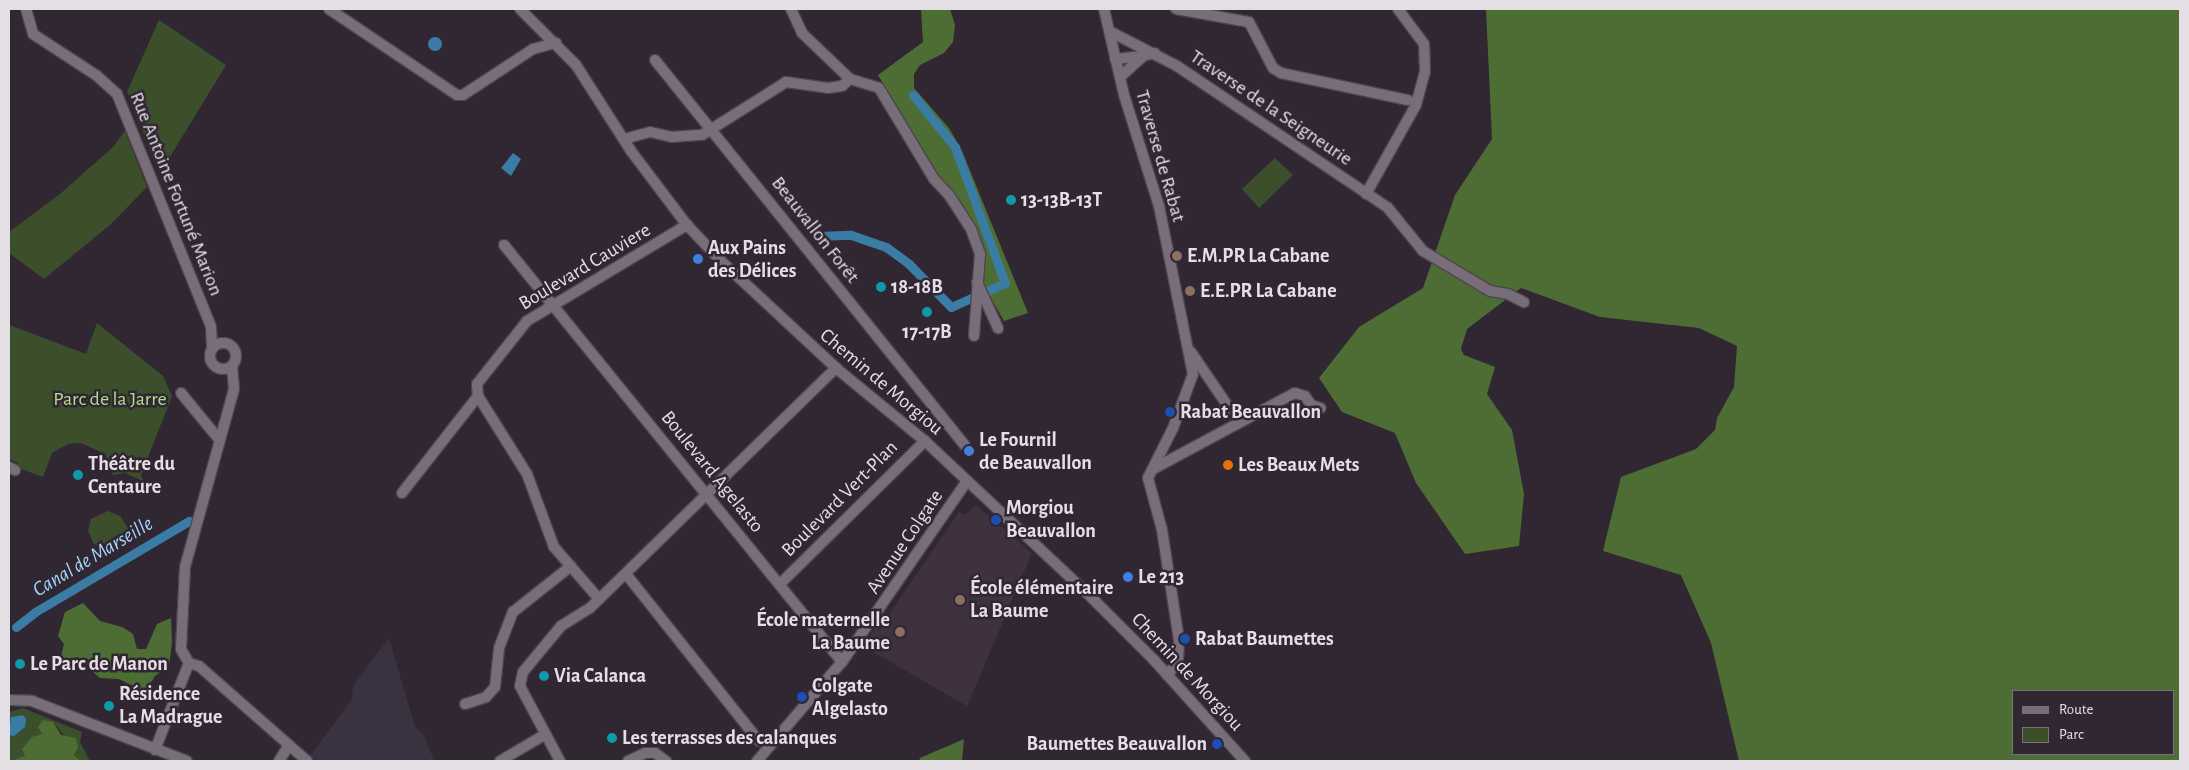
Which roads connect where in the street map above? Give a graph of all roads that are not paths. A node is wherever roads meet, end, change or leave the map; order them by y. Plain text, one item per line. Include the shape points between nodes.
1 (26, 9) edge
2 (329, 9) edge
3 (520, 9) edge
4 (791, 9) edge
5 (1176, 9) edge
6 (1398, 9) edge
7 (1105, 10) edge
8 (1109, 30) junction
9 (556, 43) junction
10 (1155, 53) junction
11 (1144, 56) junction
12 (1115, 59) junction
13 (655, 60) dead end
14 (1120, 77) junction
15 (850, 79) junction
16 (1412, 103) junction
17 (713, 130) junction
18 (624, 140) junction
19 (1366, 194) junction
20 (687, 225) junction
21 (504, 245) dead end
22 (976, 281) junction
23 (1524, 302) dead end
24 (553, 305) junction
25 (211, 327) junction
26 (998, 328) dead end
27 (974, 336) dead end
28 (227, 344) junction
29 (212, 349) junction
30 (1189, 349) junction
31 (229, 368) junction
32 (836, 368) junction
33 (181, 392) dead end
34 (478, 395) junction
35 (1321, 408) dead end
36 (1238, 421) junction
37 (218, 438) junction
38 (925, 441) junction
39 (965, 445) dead end
40 (1153, 469) junction
41 (968, 481) junction
42 (402, 493) dead end
43 (708, 493) junction
44 (571, 566) junction
45 (626, 574) junction
46 (781, 583) junction
47 (600, 599) junction
48 (842, 662) junction
49 (189, 663) junction
50 (1167, 674) junction
51 (10, 698) edge
52 (465, 704) dead end
53 (546, 734) junction
54 (759, 741) dead end
55 (289, 745) junction
56 (155, 750) junction
57 (187, 761) edge
58 (279, 761) edge
59 (307, 761) edge
60 (500, 761) edge
61 (560, 761) edge
62 (628, 761) edge
63 (666, 761) edge
64 (757, 761) edge
65 (1245, 761) edge

1 - 25 street, Rue Antoine Fortuné Marion via 30,27 44,43 96,75 117,94
2 - 9 street via 457,95 533,49
3 - 9 street, Chemin de Morgiou
4 - 15 street via 802,33
5 - 16 street via 1249,22 1273,68 1281,73
6 - 16 street via 1424,44 1425,72 1421,90
7 - 8 street
8 - 10 street, Traverse de la Seigneurie
8 - 12 street
9 - 18 street, Chemin de Morgiou via 593,87
10 - 11 street
10 - 19 street, Traverse de la Seigneurie
11 - 12 street
11 - 14 street
12 - 14 street
13 - 17 street, Beauvallon Forêt
14 - 30 street, Traverse de Rabat via 1159,206
15 - 17 street via 842,86 828,88 786,82
15 - 22 street via 878,88 934,179 949,195 971,229 980,254
16 - 19 street
17 - 18 street via 690,137 643,132
17 - 39 street, Beauvallon Forêt
18 - 20 street, Chemin de Morgiou
19 - 23 street, Traverse de la Seigneurie via 1388,208 1423,251 1490,291 1508,294
20 - 24 street, Boulevard Cauviere
20 - 32 street, Chemin de Morgiou via 758,298
21 - 24 street, Boulevard Agelasto
22 - 26 street
22 - 27 street
24 - 34 street, Boulevard Cauviere via 516,331 479,380
24 - 43 street, Boulevard Agelasto
25 - 28 street, Rue Antoine Fortuné Marion
25 - 29 street, Rue Antoine Fortuné Marion
28 - 29 street via 218,344
28 - 31 street via 235,352
29 - 31 street via 211,362
30 - 36 street
30 - 40 street, Traverse de Rabat via 1193,374 1190,386
31 - 37 street via 234,389
32 - 38 street, Chemin de Morgiou
32 - 43 street
33 - 37 street
34 - 42 street, Boulevard Cauviere
34 - 44 street via 528,474 554,546
35 - 36 street via 1295,393
36 - 40 street
37 - 49 street via 185,567 181,649
38 - 41 street, Chemin de Morgiou
38 - 46 street, Boulevard Vert-Plan
40 - 50 street, Traverse de Rabat via 1148,478 1148,488 1162,530 1179,640 1178,662
41 - 48 street, Avenue Colgate
41 - 50 street, Chemin de Morgiou
43 - 45 street
43 - 46 street, Boulevard Agelasto
44 - 47 street
44 - 52 street via 513,612 498,648 494,687 486,697
45 - 47 street
45 - 54 street
46 - 48 street, Boulevard Agelasto
47 - 53 street via 561,626 519,678
48 - 64 street, Avenue Colgate
49 - 55 street via 199,666
49 - 56 street
50 - 65 street, Chemin de Morgiou
51 - 56 street via 32,701
53 - 60 street
53 - 61 street
55 - 58 street
55 - 59 street
56 - 57 street
62 - 63 street via 641,754 654,753

